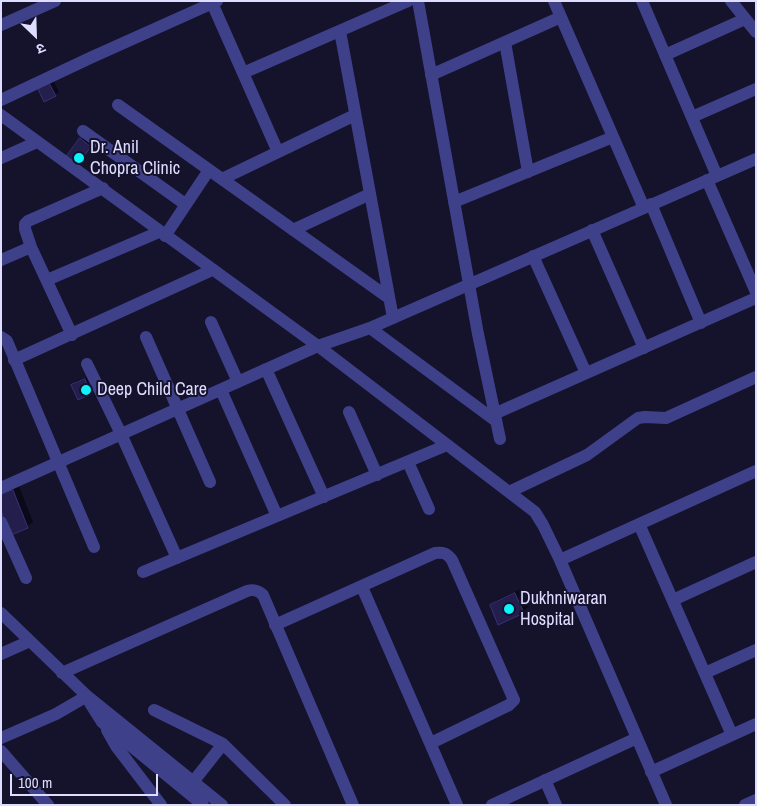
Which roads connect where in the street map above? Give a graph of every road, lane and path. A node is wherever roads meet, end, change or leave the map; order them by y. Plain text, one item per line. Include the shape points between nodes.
1 (55, 1) edge
2 (408, 1) edge
3 (418, 1) edge
4 (554, 1) edge
5 (642, 1) edge
6 (731, 1) edge
7 (215, 2) edge
8 (561, 18) junction
9 (745, 19) junction
10 (1, 25) edge
11 (340, 31) junction
12 (756, 32) edge
13 (505, 42) junction
14 (665, 56) junction
15 (243, 73) junction
16 (431, 75) junction
17 (756, 89) edge
18 (1, 100) edge
19 (118, 105) dead end
20 (355, 114) junction
21 (1, 116) edge
22 (692, 117) junction
23 (83, 131) dead end
24 (613, 137) junction
25 (37, 142) junction
26 (278, 152) junction
27 (1, 158) edge
28 (756, 159) edge
29 (209, 170) junction
30 (528, 172) junction
31 (712, 178) junction
32 (222, 179) junction
33 (103, 188) junction
34 (370, 194) junction
35 (454, 202) junction
36 (185, 204) junction
37 (647, 206) junction
38 (293, 230) junction
39 (592, 230) junction
40 (162, 234) junction
41 (31, 247) junction
42 (533, 256) junction
43 (1, 260) edge
44 (212, 270) junction
45 (47, 280) junction
46 (469, 284) junction
47 (756, 292) edge
48 (389, 298) junction
49 (756, 298) edge
50 (393, 318) junction
51 (212, 322) dead end
52 (701, 322) junction
53 (370, 328) junction
54 (72, 334) junction
55 (1, 337) edge
56 (146, 337) dead end
57 (318, 346) junction
58 (644, 348) junction
59 (14, 360) junction
60 (87, 364) dead end
61 (266, 369) junction
62 (586, 373) junction
63 (756, 377) edge
64 (238, 382) junction
65 (221, 390) junction
66 (178, 409) junction
67 (349, 412) dead end
68 (495, 417) junction
69 (121, 434) junction
70 (500, 439) dead end
71 (447, 445) junction
72 (58, 462) junction
73 (408, 462) junction
74 (756, 471) edge
75 (376, 475) junction
76 (210, 482) dead end
77 (1, 488) edge
78 (509, 492) junction
79 (324, 497) junction
80 (429, 509) dead end
81 (277, 516) junction
82 (1, 522) edge
83 (639, 524) junction
84 (94, 547) dead end
85 (177, 558) junction
86 (560, 560) junction
87 (756, 562) edge
88 (143, 572) dead end
89 (26, 578) dead end
90 (362, 587) junction
91 (673, 600) junction
92 (1, 613) edge
93 (275, 625) junction
94 (30, 641) junction
95 (756, 650) edge
96 (1, 654) edge
97 (62, 673) junction
98 (705, 673) junction
99 (87, 696) junction
100 (154, 710) dead end
101 (102, 722) junction
102 (756, 724) edge
103 (732, 734) junction
104 (1, 738) edge
105 (637, 738) junction
106 (431, 743) junction
107 (223, 744) junction
108 (1, 751) edge
109 (652, 772) junction
110 (545, 780) junction
111 (189, 787) junction
112 (756, 800) edge
113 (48, 805) edge
114 (161, 805) edge
115 (203, 805) edge
116 (222, 805) edge
117 (285, 805) edge
118 (353, 805) edge
119 (457, 805) edge
120 (492, 805) edge
121 (556, 805) edge
122 (666, 805) edge
123 (745, 805) edge

1 - 10 street
2 - 11 street
3 - 16 street
4 - 8 street
5 - 14 street
6 - 9 street
7 - 15 street
7 - 18 street
8 - 13 street
8 - 24 street
9 - 12 street
9 - 14 street
11 - 15 street
11 - 20 street
13 - 16 street
13 - 30 street
14 - 22 street
15 - 26 street
16 - 35 street
17 - 22 street
19 - 29 street
20 - 26 street
20 - 34 street
21 - 25 street
22 - 31 street
23 - 36 street
24 - 30 street
24 - 37 street
25 - 27 street
25 - 33 street
26 - 32 street
28 - 31 street
29 - 32 street
29 - 36 street
30 - 35 street
31 - 37 street
31 - 47 street
32 - 38 street
33 - 40 street
33 - 41 street via 28,221 25,229
34 - 38 street
34 - 48 street
35 - 46 street
36 - 40 street
37 - 39 street
37 - 52 street
38 - 48 street
39 - 42 street
39 - 58 street
40 - 44 street
40 - 45 street
41 - 43 street
41 - 45 street
42 - 46 street
42 - 62 street
44 - 54 street
44 - 57 street
45 - 54 street
46 - 50 street
46 - 68 street
48 - 50 street
49 - 52 street
50 - 53 street
51 - 64 street
52 - 58 street
53 - 57 street
53 - 68 street
54 - 59 street
55 - 59 street via 7,341
56 - 66 street
57 - 61 street
57 - 71 street
58 - 62 street
59 - 72 street
60 - 69 street
61 - 64 street
61 - 79 street
62 - 68 street
63 - 78 street via 666,418 638,418 587,455
64 - 65 street
65 - 66 street
65 - 81 street
66 - 69 street
66 - 76 street
67 - 75 street
68 - 70 street
69 - 72 street
69 - 85 street
71 - 73 street
71 - 78 street
72 - 77 street
72 - 84 street
73 - 75 street
73 - 80 street
74 - 83 street
75 - 79 street
78 - 86 street via 535,512 544,524
79 - 81 street
81 - 85 street
82 - 89 street
83 - 86 street
83 - 91 street
85 - 88 street
86 - 105 street
87 - 91 street
90 - 93 street
90 - 106 street
90 - 106 street via 435,554 448,554 514,700
91 - 98 street
92 - 94 street
93 - 97 street via 263,595 253,589
93 - 118 street
94 - 96 street
94 - 97 street
95 - 98 street
97 - 99 street
98 - 103 street
99 - 101 street
99 - 104 street via 56,714
99 - 111 street
100 - 107 street
101 - 111 street
101 - 114 street
102 - 103 street
103 - 109 street
105 - 109 street
105 - 110 street
106 - 119 street
107 - 111 street
107 - 117 street
108 - 113 street
109 - 122 street
110 - 120 street
110 - 121 street
111 - 115 street
111 - 116 street
112 - 123 street

